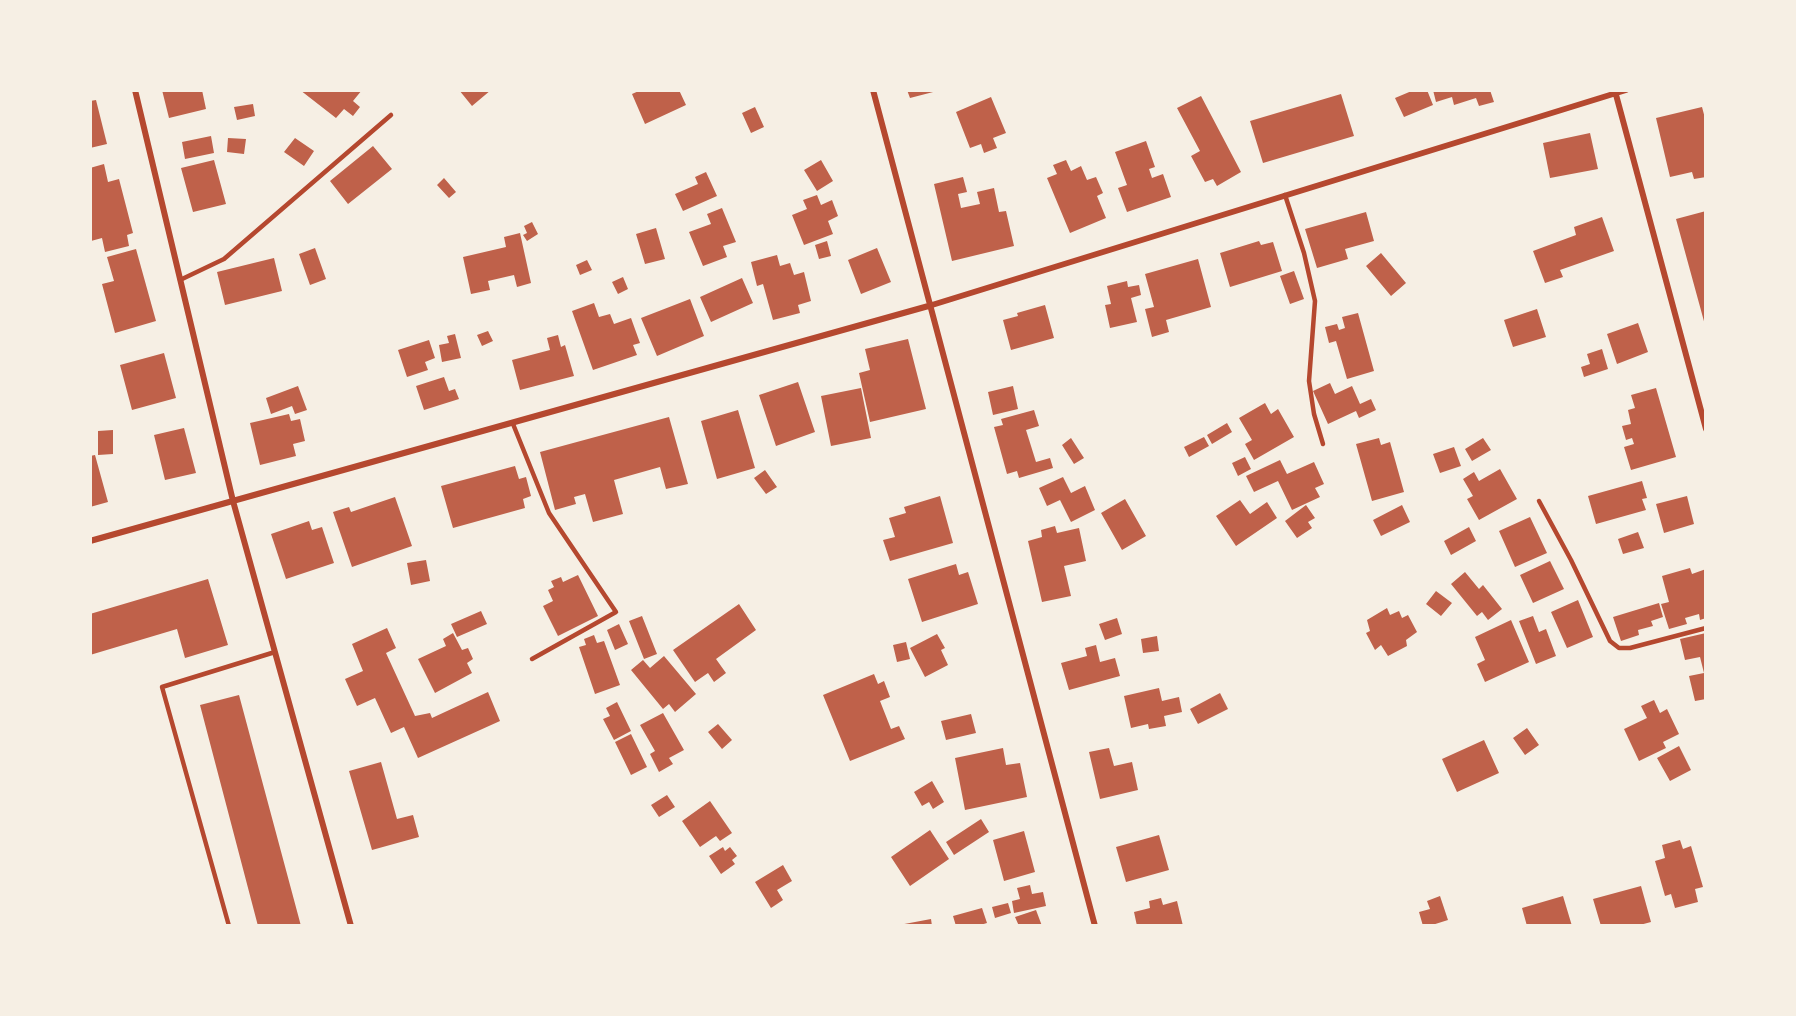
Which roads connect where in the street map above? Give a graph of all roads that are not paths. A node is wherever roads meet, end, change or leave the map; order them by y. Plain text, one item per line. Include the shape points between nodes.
1 (135, 90) edge
2 (873, 90) edge
3 (1626, 90) edge
4 (1615, 91) edge
5 (391, 115) dead end
6 (1285, 195) junction
7 (180, 280) junction
8 (932, 305) junction
9 (513, 424) junction
10 (1706, 429) edge
11 (1323, 444) dead end
12 (233, 501) junction
13 (1539, 501) dead end
14 (90, 541) edge
15 (1706, 627) edge
16 (275, 652) junction
17 (532, 659) dead end
18 (230, 926) edge
19 (351, 926) edge
20 (1095, 926) edge

1 - 7 street
2 - 8 street
3 - 4 street
4 - 6 street
4 - 10 street
5 - 7 lane via 224,259
6 - 8 street
6 - 11 lane via 1315,301 1309,381
7 - 12 street
8 - 9 street
8 - 20 street
9 - 12 street
9 - 17 lane via 549,513 616,612
12 - 14 street
12 - 16 street
13 - 15 lane via 1610,641 1619,648
16 - 18 lane via 162,687
16 - 19 street

